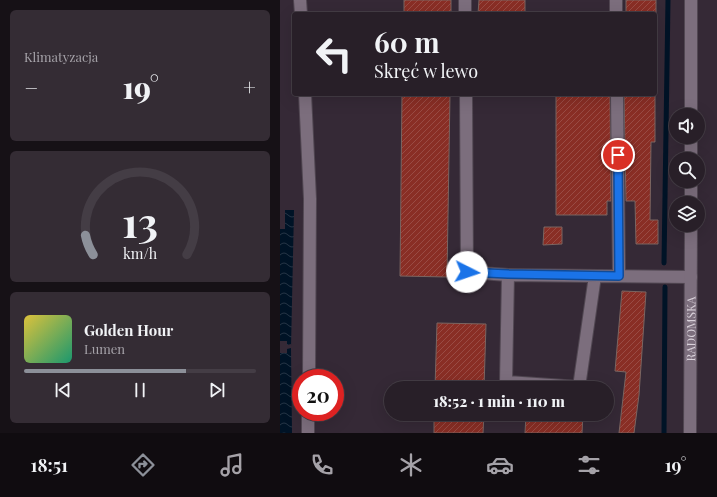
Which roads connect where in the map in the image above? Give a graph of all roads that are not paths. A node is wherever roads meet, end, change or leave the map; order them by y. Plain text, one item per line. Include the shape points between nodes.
1 (300, 0) edge
2 (465, 0) edge
3 (616, 0) edge
4 (691, 0) edge
5 (301, 12) edge
6 (466, 12) edge
7 (616, 12) edge
8 (305, 96) edge
9 (466, 96) edge
10 (617, 96) edge
11 (691, 108) edge
12 (690, 232) edge
13 (508, 274) junction
14 (595, 276) junction
15 (619, 276) junction
16 (690, 277) junction
17 (309, 369) edge
18 (308, 421) edge
19 (308, 433) edge
20 (690, 433) edge

1 - 5 street
2 - 6 street
3 - 7 street
4 - 11 street
8 - 17 street via 310,199
9 - 13 street via 467,272
10 - 15 street
12 - 16 street, RADOMSKA
13 - 14 street
13 - 14 street via 506,382 579,387
14 - 15 street
15 - 16 street
16 - 20 street, RADOMSKA
18 - 19 street

